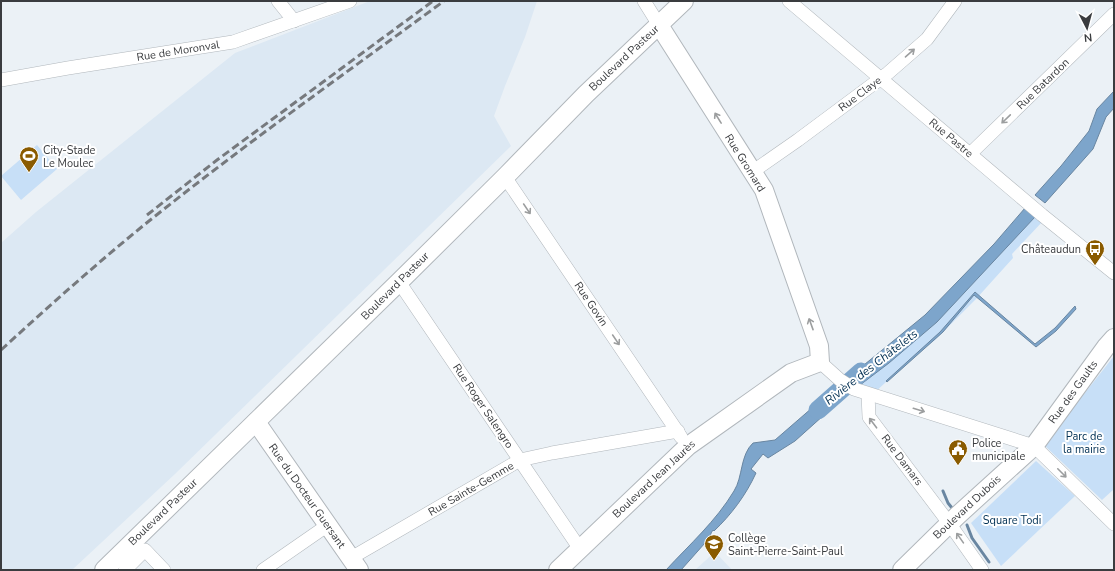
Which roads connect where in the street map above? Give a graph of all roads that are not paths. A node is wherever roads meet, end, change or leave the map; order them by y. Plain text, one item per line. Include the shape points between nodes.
1 (278, 1) edge
2 (350, 1) edge
3 (644, 1) edge
4 (684, 1) edge
5 (789, 1) edge
6 (954, 1) edge
7 (1114, 14) edge
8 (294, 21) junction
9 (659, 25) junction
10 (881, 78) junction
11 (1, 80) edge
12 (970, 154) junction
13 (752, 172) junction
14 (505, 177) junction
15 (1114, 273) edge
16 (399, 282) junction
17 (1114, 338) edge
18 (820, 362) junction
19 (868, 394) junction
20 (256, 422) junction
21 (683, 439) junction
22 (1034, 446) junction
23 (520, 460) junction
24 (949, 523) junction
25 (1114, 524) edge
26 (328, 525) junction
27 (580, 549) junction
28 (355, 564) edge
29 (104, 570) edge
30 (125, 570) edge
31 (164, 570) edge
32 (263, 570) edge
33 (558, 570) edge
34 (902, 570) edge
35 (982, 570) edge

1 - 8 street
2 - 8 street, Rue de Moronval
3 - 9 street, Rue Gromard
4 - 9 street, Boulevard Pasteur
5 - 10 street, Rue Pastre
10 -> 6 street, Rue Claye via 927,39
7 -> 12 street, Rue Batardon
8 - 11 street, Rue de Moronval via 233,42
13 -> 9 street, Rue Gromard
9 - 14 street, Boulevard Pasteur via 586,94
10 - 12 street, Rue Pastre
10 - 13 street, Rue Claye
12 - 15 street, Rue Pastre
18 -> 13 street, Rue Gromard via 819,346 764,190
14 - 16 street, Boulevard Pasteur
14 -> 21 street, Rue Govin
16 - 20 street, Boulevard Pasteur
16 - 23 street, Rue Roger Salengro
17 - 22 street, Rue des Gaults
18 - 19 street via 840,380
18 - 21 street, Boulevard Jean Jaurès via 791,373
19 -> 22 street
24 -> 19 street, Rue Damars via 869,417
20 - 26 street, Rue du Docteur Guersant
20 - 29 street, Boulevard Pasteur
21 - 23 street, Rue Sainte-Gemme via 552,453
21 - 27 street, Boulevard Jean Jaurès
22 - 24 street, Boulevard Dubois
22 -> 25 street
23 - 27 street, Rue Roger Salengro
23 - 28 street, Rue Sainte-Gemme
24 - 34 street, Boulevard Dubois
35 -> 24 street, Rue Damars
26 - 28 street, Rue du Docteur Guersant
26 - 32 street
27 - 33 street, Boulevard Jean Jaurès
30 - 31 street via 145,550

